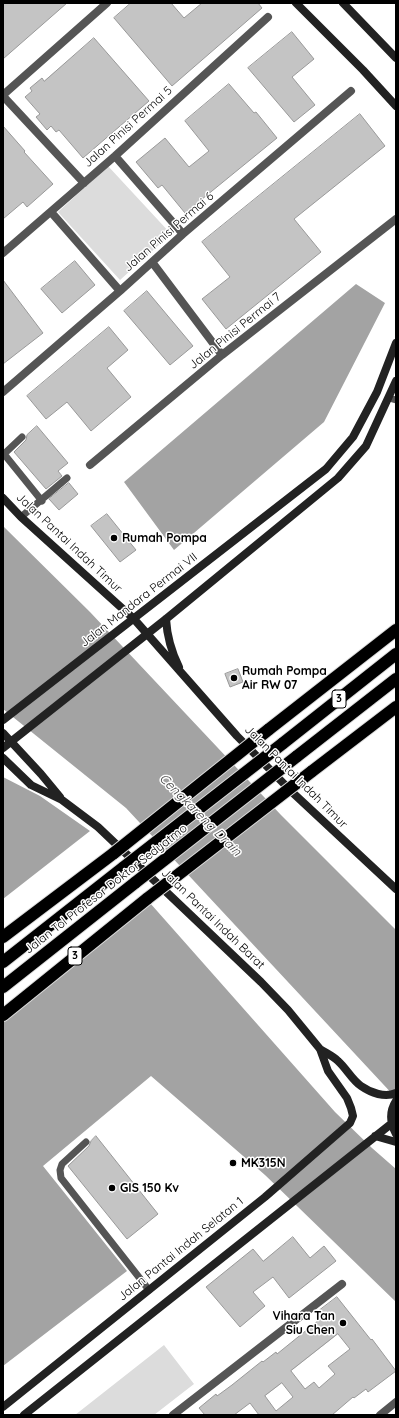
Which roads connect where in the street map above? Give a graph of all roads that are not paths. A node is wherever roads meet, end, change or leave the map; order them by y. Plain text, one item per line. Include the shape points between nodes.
1 (107, 3) edge
2 (296, 3) edge
3 (343, 3) edge
4 (268, 17) dead end
5 (396, 58) edge
6 (351, 91) dead end
7 (3, 96) edge
8 (396, 106) edge
9 (115, 156) junction
10 (84, 183) junction
11 (51, 212) junction
12 (396, 219) edge
13 (183, 234) junction
14 (3, 253) edge
15 (152, 262) junction
16 (120, 291) junction
17 (396, 343) edge
18 (222, 356) junction
19 (396, 381) edge
20 (3, 392) edge
21 (393, 399) edge
22 (22, 437) dead end
23 (3, 455) edge
24 (90, 465) dead end
25 (67, 478) dead end
26 (3, 498) edge
27 (42, 501) junction
28 (22, 517) junction
29 (134, 619) junction
30 (166, 619) junction
31 (396, 630) edge
32 (146, 634) junction
33 (396, 654) edge
34 (184, 676) junction
35 (396, 679) edge
36 (396, 707) edge
37 (5, 719) edge
38 (3, 733) edge
39 (11, 741) junction
40 (3, 748) edge
41 (3, 758) edge
42 (62, 800) junction
43 (396, 889) edge
44 (3, 937) edge
45 (3, 962) edge
46 (3, 987) edge
47 (3, 1015) edge
48 (320, 1049) junction
49 (347, 1098) joint
50 (394, 1098) edge
51 (394, 1122) edge
52 (396, 1134) edge
53 (372, 1139) junction
54 (86, 1142) dead end
55 (396, 1142) edge
56 (342, 1284) dead end
57 (148, 1290) junction
58 (396, 1402) edge
59 (3, 1407) edge
60 (175, 1414) edge
61 (24, 1415) edge
62 (380, 1415) edge

1 - 7 street
2 - 8 main road
3 - 5 main road
4 - 9 street, Jalan Pinisi Permai 5
6 - 13 street, Jalan Pinisi Permai 6
7 - 10 street
9 - 10 street, Jalan Pinisi Permai 5
9 - 13 street
10 - 11 street, Jalan Pinisi Permai 5
11 - 14 street, Jalan Pinisi Permai 5
11 - 16 street
12 - 18 street, Jalan Pinisi Permai 7
13 - 15 street, Jalan Pinisi Permai 6
15 - 16 street, Jalan Pinisi Permai 6
15 - 18 street
16 - 20 street, Jalan Pinisi Permai 6
17 - 29 main road, Jalan Mandara Permai VII via 377,392 353,437 326,469
18 - 24 street, Jalan Pinisi Permai 7
19 - 21 main road
21 - 30 main road via 366,446 338,478
22 - 23 lane
23 - 27 lane
25 - 27 lane
26 - 28 main road, Jalan Pantai Indah Timur
27 - 28 lane
28 - 29 main road, Jalan Pantai Indah Timur
29 - 32 main road, Jalan Pantai Indah Timur
29 - 37 main road, Jalan Mandara Permai VII
30 - 32 main road
30 - 34 main road, Jalan Pantai Indah Timur via 171,648
31 - 44 highway, Jalan Tol Profesor Doktor Sedyatmo / 3, bridge via 114,853
32 - 34 main road, Jalan Pantai Indah Timur
32 - 39 main road
33 - 45 highway, Jalan Tol Profesor Doktor Sedyatmo / 3, bridge
34 - 43 main road, Jalan Pantai Indah Timur via 236,736
35 - 46 highway, Jalan Tol Profesor Doktor Sedyatmo / 3, bridge
36 - 47 highway, 3, bridge via 148,898
38 - 39 main road, Jalan Pantai Indah Barat
39 - 40 main road
39 - 42 main road, Jalan Pantai Indah Barat
41 - 42 main road, Jalan Pantai Indah Barat via 31,785
42 - 48 main road, Jalan Pantai Indah Barat via 98,827 235,956 288,1010
48 - 49 main road, Jalan Pantai Indah Barat via 328,1071
48 - 50 main road, Jalan Pantai Indah Barat via 339,1061 360,1086
49 - 57 main road, Jalan Pantai Indah Selatan 1 via 353,1116 350,1123 266,1197
50 - 51 main road
51 - 52 main road
51 - 53 main road
53 - 55 main road
53 - 61 main road
54 - 57 lane via 62,1164 61,1178
56 - 60 street
57 - 59 main road, Jalan Pantai Indah Selatan 1
58 - 62 street

